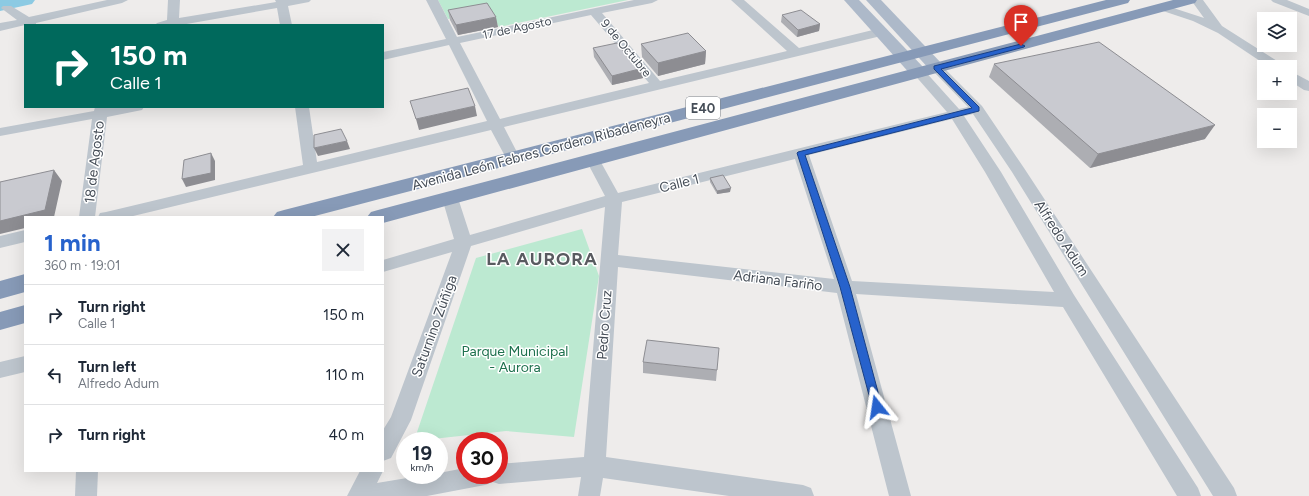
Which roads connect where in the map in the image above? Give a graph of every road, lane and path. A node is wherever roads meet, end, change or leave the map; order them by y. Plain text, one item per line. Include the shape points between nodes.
1 (122, 0) edge
2 (174, 0) edge
3 (305, 0) edge
4 (432, 0) edge
5 (652, 0) edge
6 (736, 0) edge
7 (851, 0) edge
8 (873, 0) edge
9 (1123, 0) edge
10 (1190, 0) edge
11 (1197, 0) edge
12 (1277, 0) edge
13 (1298, 0) edge
14 (281, 2) edge
15 (7, 8) dead end
16 (1161, 8) junction
17 (594, 11) junction
18 (1309, 12) edge
19 (29, 23) edge
20 (168, 24) edge
21 (286, 24) edge
22 (0, 27) edge
23 (1222, 30) junction
24 (881, 32) junction
25 (453, 42) junction
26 (796, 52) junction
27 (922, 53) junction
28 (384, 56) edge
29 (904, 57) junction
30 (1267, 60) edge
31 (937, 68) junction
32 (918, 72) junction
33 (1297, 79) edge
34 (657, 85) junction
35 (1309, 87) edge
36 (128, 108) edge
37 (302, 108) edge
38 (977, 109) junction
39 (101, 111) edge
40 (956, 114) junction
41 (495, 124) junction
42 (0, 132) edge
43 (599, 134) junction
44 (542, 150) junction
45 (801, 153) junction
46 (612, 154) junction
47 (513, 158) junction
48 (593, 160) junction
49 (311, 169) junction
50 (1018, 171) junction
51 (548, 172) junction
52 (993, 172) junction
53 (428, 180) junction
54 (614, 199) junction
55 (349, 200) junction
56 (441, 200) junction
57 (87, 216) edge
58 (110, 216) edge
59 (288, 216) edge
60 (363, 216) edge
61 (382, 216) edge
62 (24, 236) edge
63 (0, 242) edge
64 (464, 243) junction
65 (609, 260) junction
66 (384, 266) edge
67 (24, 284) edge
68 (845, 287) junction
69 (0, 290) edge
70 (1068, 300) junction
71 (24, 314) edge
72 (0, 321) edge
73 (24, 364) edge
74 (0, 370) edge
75 (384, 449) edge
76 (594, 466) junction
77 (87, 472) edge
78 (371, 472) edge
79 (508, 473) edge
80 (456, 480) edge
81 (86, 496) edge
82 (358, 496) edge
83 (367, 496) edge
84 (588, 496) edge
85 (803, 496) edge
86 (900, 496) edge
87 (1190, 496) edge
88 (1226, 496) edge

1 - 19 street
2 - 20 street
3 - 14 street
4 - 25 street
5 - 17 street, 17 de Agosto
6 - 26 street
7 - 24 main road, Alfredo Adum
8 - 27 main road, Alfredo Adum
9 - 27 highway, Avenida León Febres Cordero Ribadeneyra / E40
10 - 16 highway, Avenida León Febres Cordero Ribadeneyra / E40
11 - 23 street
12 - 18 street
13 - 18 street
14 - 20 street
14 - 21 street
15 - 19 street
16 - 23 street
16 - 31 highway, Avenida León Febres Cordero Ribadeneyra / E40
17 - 25 street, 17 de Agosto
17 - 34 street, 9 de Octubre
19 - 22 street
23 - 30 street
24 - 26 street
24 - 29 main road, Alfredo Adum
25 - 28 street, 17 de Agosto
25 - 41 street
26 - 34 street
27 - 29 highway, Avenida León Febres Cordero Ribadeneyra / E40
27 - 31 main road, Alfredo Adum
29 - 32 main road, Alfredo Adum
29 - 43 highway, Avenida León Febres Cordero Ribadeneyra / E40
31 - 32 highway, Avenida León Febres Cordero Ribadeneyra / E40
31 - 38 street, Alfredo Adum
32 - 40 street, Alfredo Adum
32 - 46 highway, Avenida León Febres Cordero Ribadeneyra / E40
33 - 35 street
34 - 41 street
36 - 39 street
37 - 49 street
38 - 40 street, Calle 1
38 - 50 street, Alfredo Adum
39 - 42 street
39 - 57 street, 18 de Agosto
40 - 45 street, Calle 1
40 - 52 street, Alfredo Adum
41 - 47 street
41 - 49 street
43 - 44 highway, Avenida León Febres Cordero Ribadeneyra / E40
43 - 46 highway via 596,139 598,148
44 - 47 highway, Avenida León Febres Cordero Ribadeneyra / E40
44 - 51 highway via 548,153 553,162
45 - 54 street, Calle 1
45 - 68 street
46 - 48 highway, Avenida León Febres Cordero Ribadeneyra / E40
47 - 53 highway, Avenida León Febres Cordero Ribadeneyra / E40
48 - 51 highway, Avenida León Febres Cordero Ribadeneyra / E40
48 - 54 street
49 - 58 street
50 - 52 street
50 - 88 street, Alfredo Adum
51 - 56 highway, Avenida León Febres Cordero Ribadeneyra / E40
52 - 70 street, Alfredo Adum
53 - 55 highway, Avenida León Febres Cordero Ribadeneyra / E40
53 - 56 highway via 416,191 417,197 423,201
54 - 64 street, Calle 1
54 - 65 street, Pedro Cruz
55 - 59 highway, Avenida León Febres Cordero Ribadeneyra / E40
55 - 60 highway via 363,205
56 - 61 highway, Avenida León Febres Cordero Ribadeneyra / E40
56 - 64 street
62 - 63 street
64 - 66 street, Calle 1
64 - 75 street, Saturnino Zúñiga via 400,420
65 - 68 street, Adriana Fariño
65 - 76 street, Pedro Cruz
67 - 69 highway
68 - 70 street, Adriana Fariño
68 - 86 street
70 - 87 street, Alfredo Adum
71 - 72 highway
73 - 74 street
76 - 79 street
76 - 84 street, Pedro Cruz
76 - 85 street
77 - 81 street
78 - 82 street
80 - 83 street

